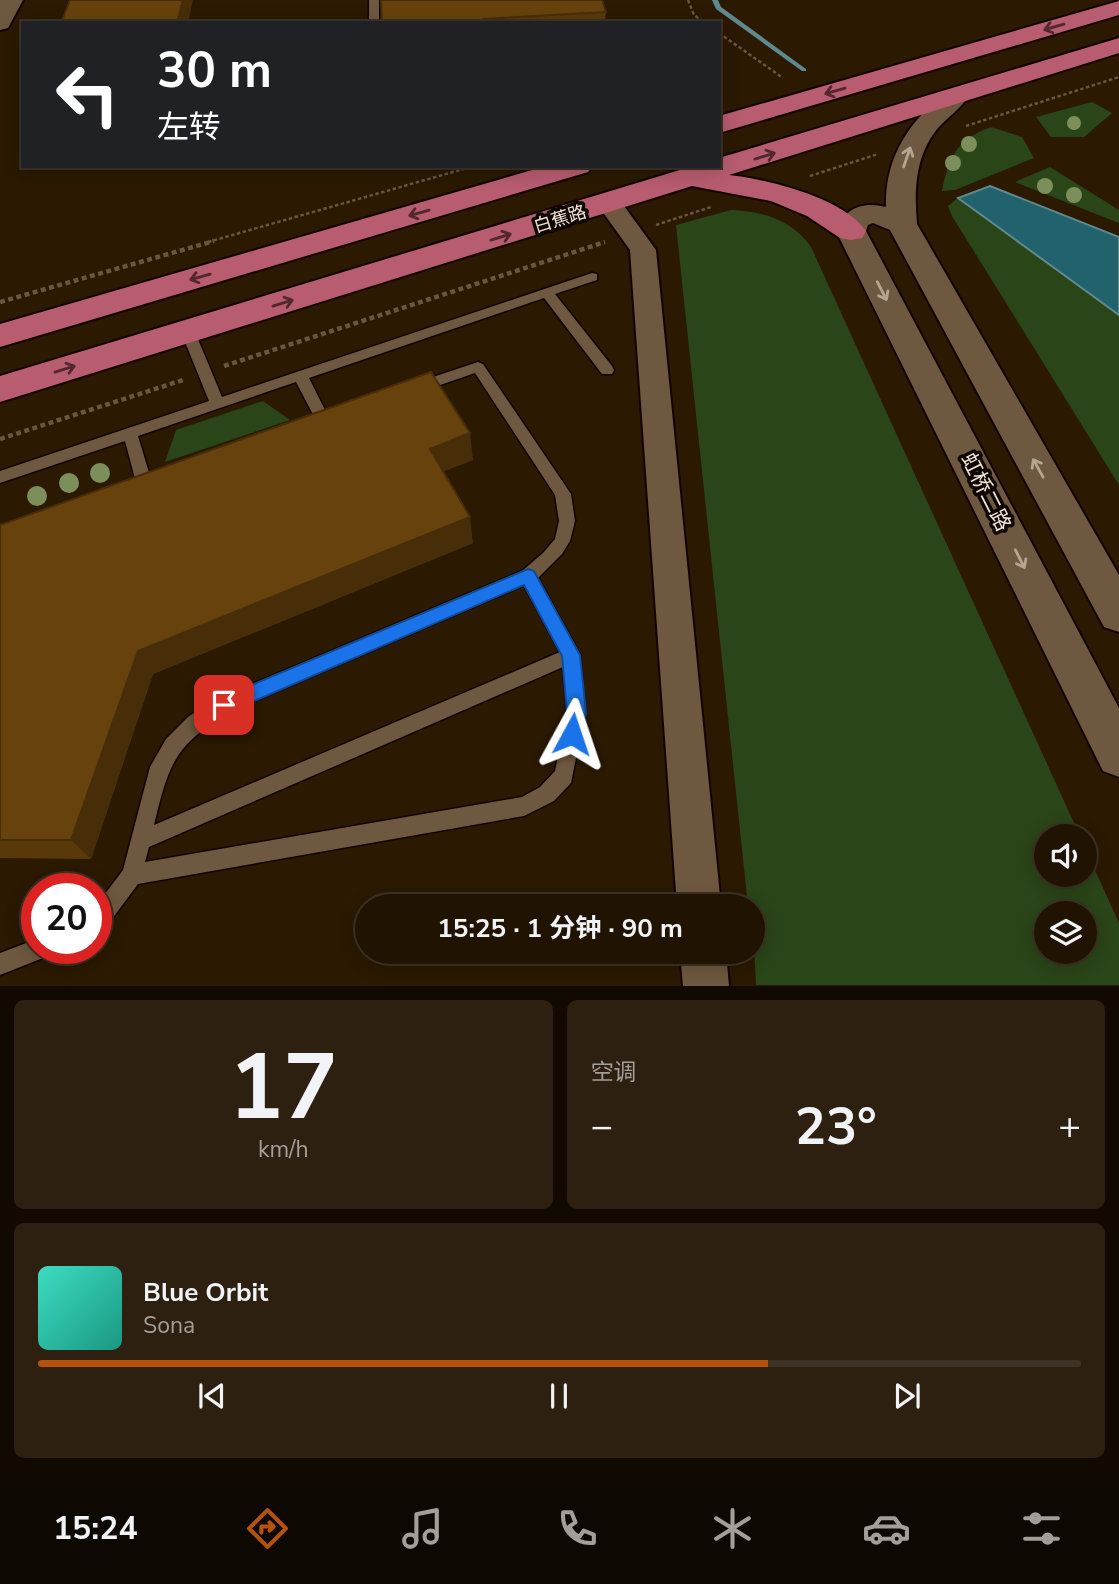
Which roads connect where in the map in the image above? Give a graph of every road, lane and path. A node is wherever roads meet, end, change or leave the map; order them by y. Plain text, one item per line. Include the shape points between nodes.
1 (11, 0) edge
2 (373, 0) edge
3 (688, 0) edge
4 (1119, 8) edge
5 (374, 21) edge
6 (702, 21) edge
7 (0, 23) edge
8 (721, 34) edge
9 (1119, 46) edge
10 (1119, 77) edge
11 (783, 78) dead end
12 (956, 96) junction
13 (721, 124) edge
14 (912, 143) junction
15 (467, 168) edge
16 (563, 168) edge
17 (532, 172) edge
18 (687, 180) junction
19 (766, 190) junction
20 (610, 204) junction
21 (902, 224) junction
22 (851, 231) junction
23 (631, 233) junction
24 (592, 277) dead end
25 (545, 292) junction
26 (0, 302) edge
27 (188, 332) junction
28 (0, 336) edge
29 (607, 370) dead end
30 (205, 372) junction
31 (300, 375) junction
32 (0, 389) edge
33 (401, 394) edge
34 (217, 403) junction
35 (324, 422) edge
36 (130, 433) junction
37 (0, 439) edge
38 (0, 477) edge
39 (145, 486) edge
40 (528, 576) junction
41 (1119, 614) edge
42 (571, 655) junction
43 (1119, 755) edge
44 (140, 841) junction
45 (132, 875) junction
46 (698, 894) edge
47 (112, 902) edge
48 (21, 956) edge
49 (0, 964) edge
50 (704, 964) edge
51 (706, 985) edge

1 - 7 street
2 - 5 lane
3 - 6 path
4 -> 13 main road
8 - 11 path
9 - 12 main road, 白蕉路
10 - 14 path
12 - 14 street
18 -> 12 main road, 白蕉路
14 - 19 path
21 -> 14 street via 900,185
15 - 26 path
16 - 17 main road
17 -> 28 main road
18 - 19 main road
18 - 20 main road, 白蕉路
19 - 22 main road via 818,209
19 - 23 path
20 - 23 street
27 -> 20 main road, 白蕉路
21 - 22 street via 888,216 869,214 855,220
41 -> 21 street
22 -> 43 street, 虹桥二路
23 - 30 path
23 - 46 street via 643,250
24 - 25 lane
25 - 29 lane
25 - 31 lane
27 - 30 lane
32 -> 27 main road, 白蕉路
30 - 34 lane
30 - 37 path
31 - 34 lane
31 - 35 lane
33 - 40 lane via 478,367 563,494 568,516 564,540
34 - 36 lane
36 - 38 lane
36 - 39 lane
40 - 42 lane
40 - 44 lane via 224,705 196,722 173,745 158,774
42 - 44 lane
42 - 45 lane via 576,713 564,776 547,794 524,806
44 - 45 lane
45 - 47 lane
48 - 49 lane
50 - 51 street

